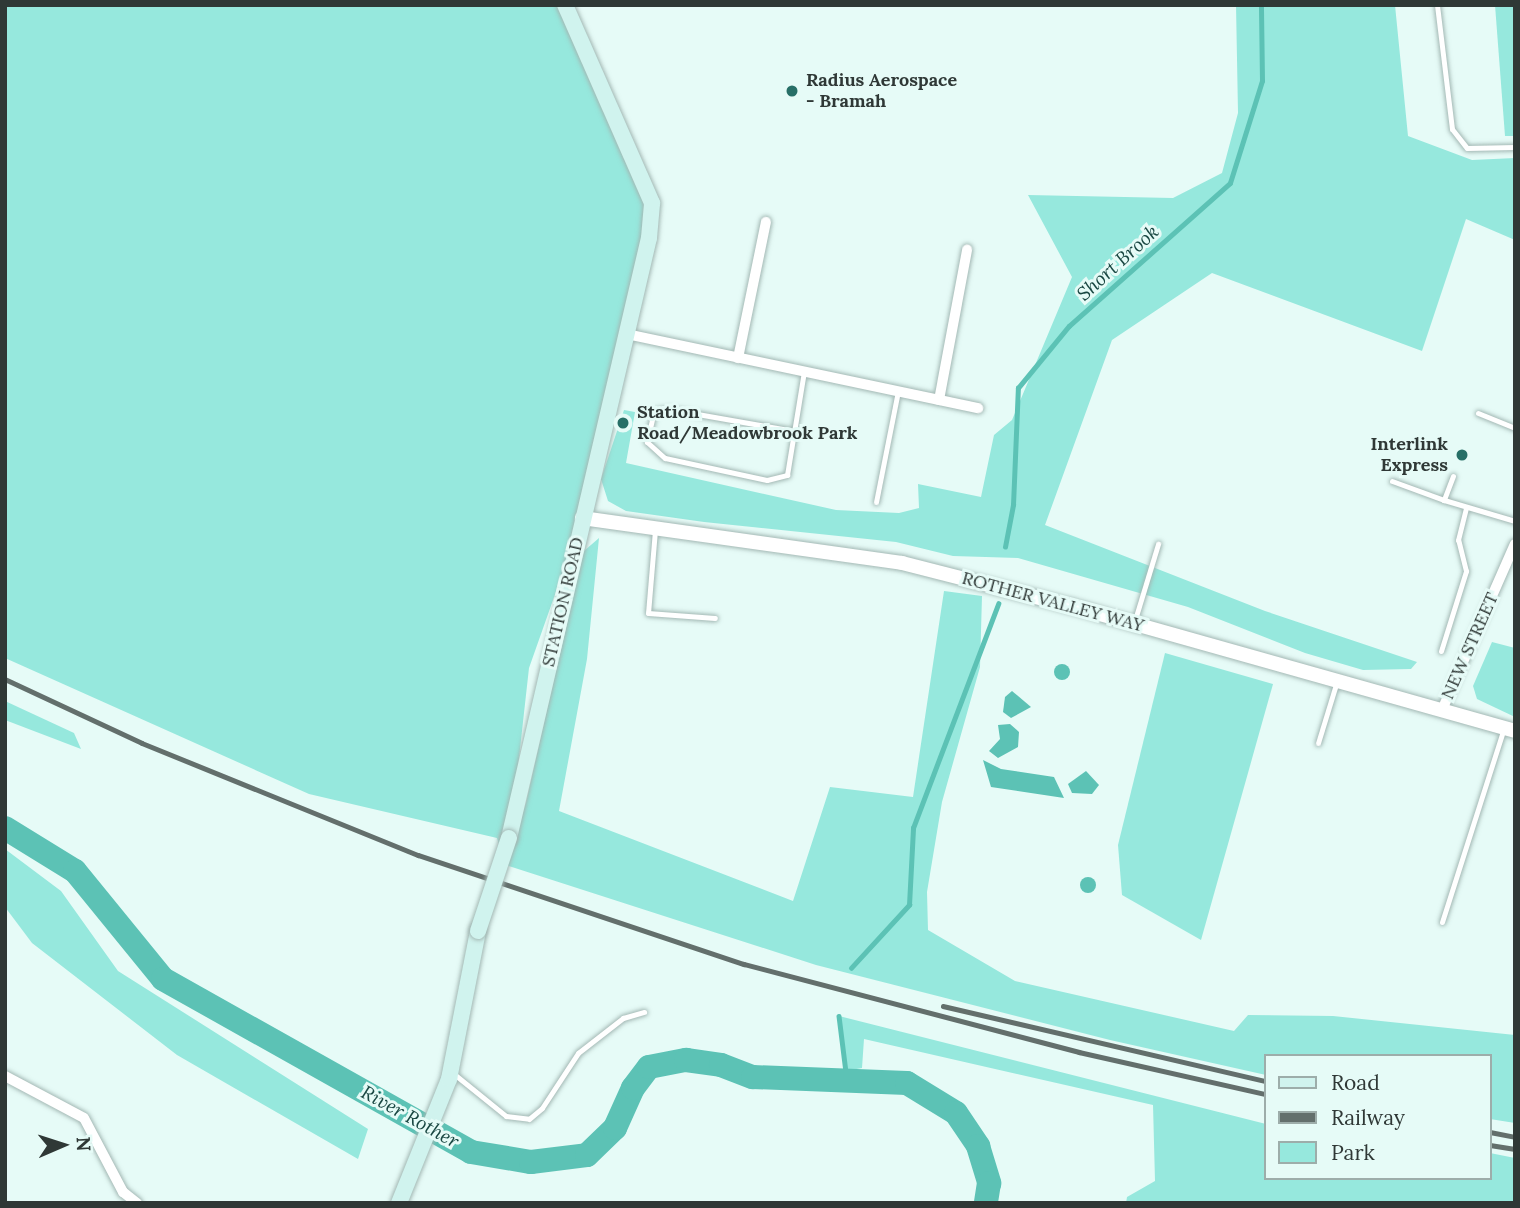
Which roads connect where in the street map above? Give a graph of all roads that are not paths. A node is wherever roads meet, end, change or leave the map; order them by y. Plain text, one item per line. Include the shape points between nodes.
1 (565, 5) edge
2 (1437, 5) edge
3 (1515, 147) edge
4 (766, 222) dead end
5 (967, 250) dead end
6 (626, 334) junction
7 (738, 358) junction
8 (804, 372) junction
9 (898, 391) junction
10 (939, 400) junction
11 (978, 408) dead end
12 (1478, 413) dead end
13 (1515, 428) edge
14 (794, 431) junction
15 (1453, 476) dead end
16 (1392, 481) dead end
17 (1444, 500) junction
18 (876, 502) dead end
19 (1466, 507) junction
20 (582, 518) junction
21 (1515, 521) edge
22 (655, 527) junction
23 (1158, 544) dead end
24 (1515, 544) edge
25 (715, 618) dead end
26 (1134, 623) junction
27 (1441, 651) dead end
28 (1338, 681) junction
29 (1442, 710) junction
30 (1509, 730) edge
31 (1318, 743) dead end
32 (1442, 922) dead end
33 (643, 1012) dead end
34 (450, 1072) junction
35 (5, 1076) edge
36 (137, 1203) edge
37 (399, 1203) edge

1 - 6 main road, STATION ROAD via 653,203
2 - 3 lane via 1452,129 1467,148
4 - 7 street
5 - 10 street
6 - 7 street
6 - 20 main road, STATION ROAD
7 - 8 street
8 - 9 street
8 - 14 lane
9 - 10 street
9 - 18 lane
10 - 11 street
12 - 13 lane
14 - 14 lane via 787,475 767,480 665,458 647,442 654,411 669,409
15 - 17 lane
16 - 17 lane
17 - 19 lane
19 - 21 lane
19 - 27 lane via 1458,540 1466,571
20 - 22 street, ROTHER VALLEY WAY
20 - 34 main road, STATION ROAD, bridge via 515,817 478,931
22 - 25 lane via 648,613
22 - 26 street, ROTHER VALLEY WAY via 902,563
23 - 26 lane
24 - 29 street, NEW STREET
26 - 28 street, ROTHER VALLEY WAY
28 - 29 street, ROTHER VALLEY WAY
28 - 31 lane
29 - 30 street, ROTHER VALLEY WAY
30 - 32 lane
33 - 34 lane via 623,1017 578,1053 530,1119 506,1116
34 - 37 main road, STATION ROAD
35 - 36 street via 84,1118 123,1192

